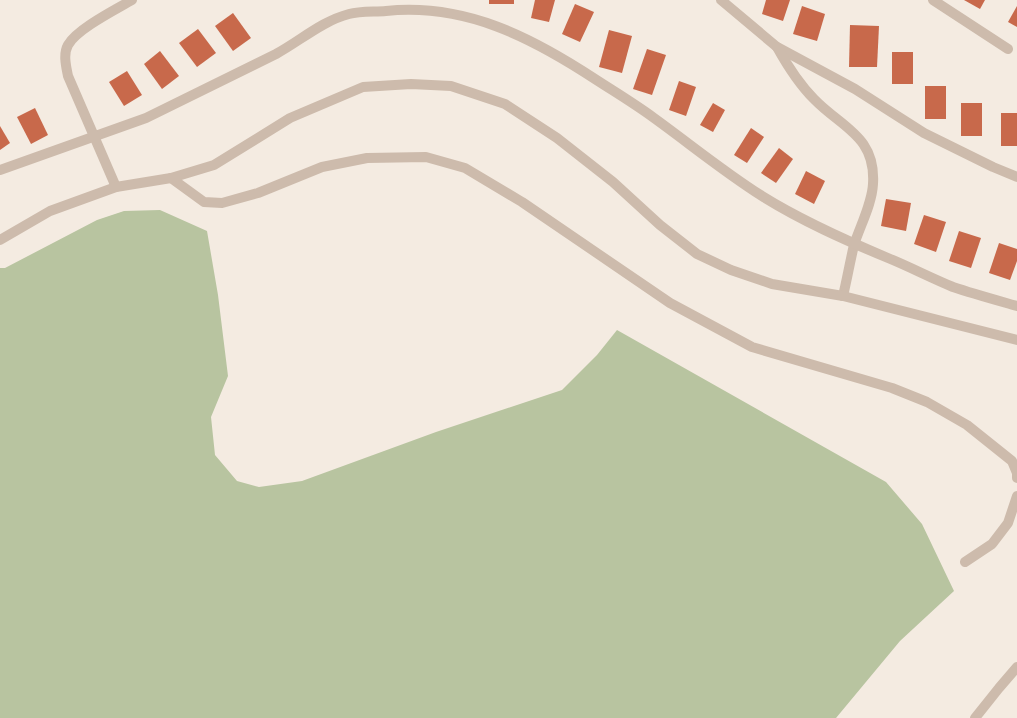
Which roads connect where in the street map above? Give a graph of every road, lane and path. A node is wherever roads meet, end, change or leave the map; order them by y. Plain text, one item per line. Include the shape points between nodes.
1 (132, 0) edge
2 (721, 0) edge
3 (933, 0) edge
4 (777, 47) junction
5 (1008, 49) dead end
6 (95, 137) junction
7 (0, 170) edge
8 (1017, 177) edge
9 (171, 178) junction
10 (116, 187) junction
11 (0, 240) edge
12 (854, 245) junction
13 (843, 296) junction
14 (1017, 306) edge
15 (1017, 340) edge
16 (1017, 478) edge
17 (1017, 496) edge
18 (965, 562) dead end
19 (1017, 667) edge
20 (975, 718) edge

1 - 6 street via 76,35 67,46 65,62 68,76
2 - 4 street
3 - 5 street
4 - 8 street via 855,89 924,133
4 - 12 street via 787,66 813,98 856,134 868,150 873,168 873,185
6 - 7 street
6 - 10 street
6 - 12 street via 153,114 295,44 316,28 349,14 404,9 433,10 499,26 545,48 652,116 760,195
9 - 10 street
9 - 13 street via 214,165 290,118 364,87 411,84 451,86 504,104 557,138 697,254 731,270 772,284
9 - 16 street via 204,202 222,203 258,193 322,167 367,158 426,158 465,168 522,202 670,304 752,347 892,388 927,402 967,425 1012,461
10 - 11 street via 50,212
12 - 13 street
12 - 14 street via 954,287
13 - 15 street
17 - 18 street via 1008,523 992,544
19 - 20 street

